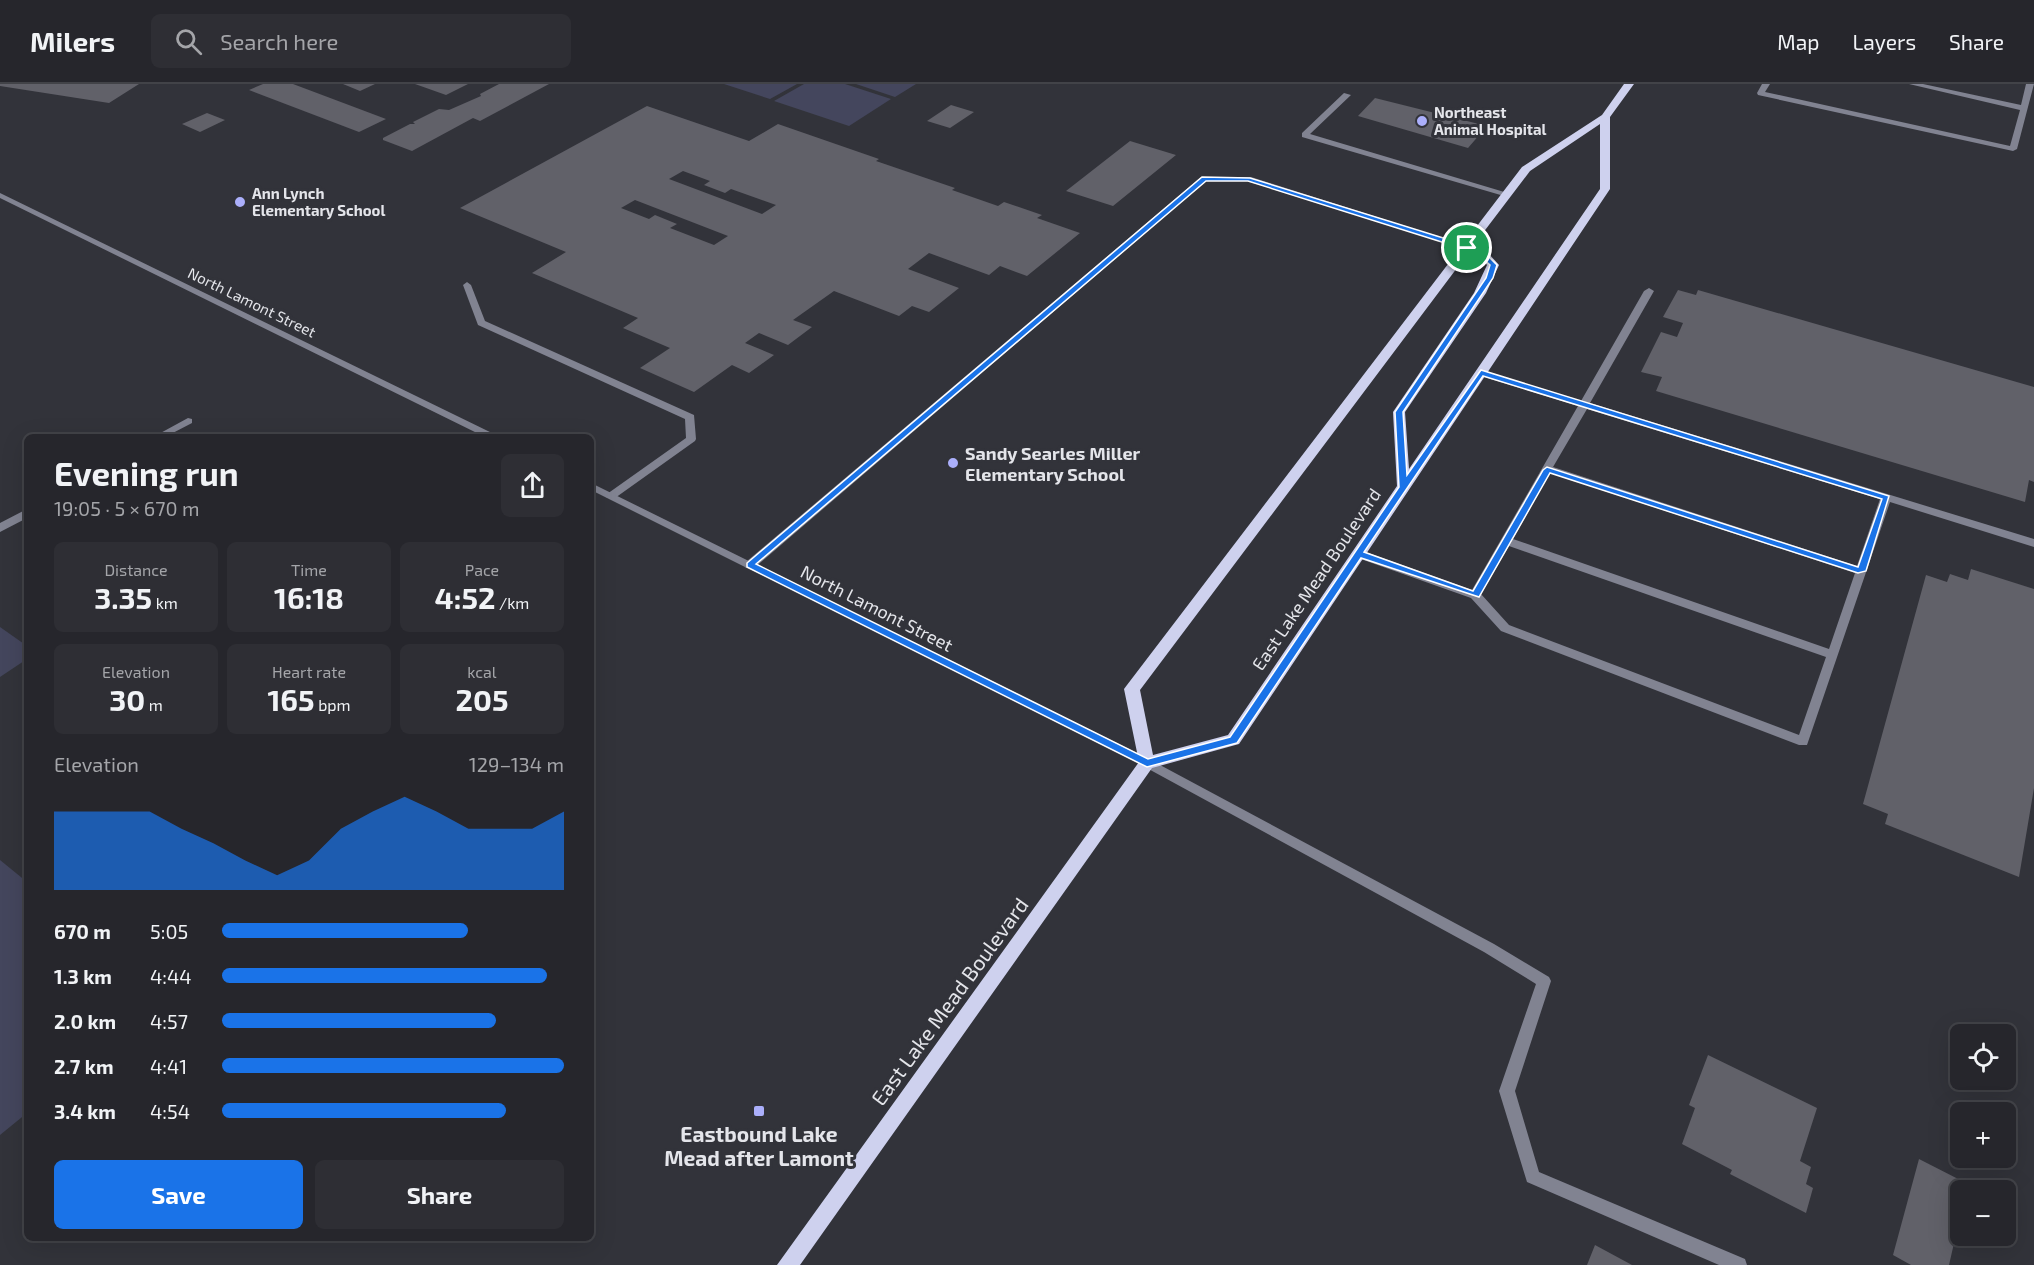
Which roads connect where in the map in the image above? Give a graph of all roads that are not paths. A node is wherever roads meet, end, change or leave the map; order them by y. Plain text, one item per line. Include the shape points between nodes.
1 (1629, 84) edge
2 (1766, 84) edge
3 (1913, 84) edge
4 (2030, 84) edge
5 (1347, 95) dead end
6 (2023, 108) junction
7 (1605, 117) junction
8 (1507, 194) junction
9 (0, 195) edge
10 (1467, 248) junction
11 (467, 285) dead end
12 (1649, 291) dead end
13 (1481, 373) junction
14 (1584, 405) junction
15 (188, 421) dead end
16 (164, 434) edge
17 (486, 434) edge
18 (1547, 470) junction
19 (1404, 487) junction
20 (594, 488) edge
21 (611, 496) junction
22 (1886, 498) junction
23 (24, 515) edge
24 (0, 528) edge
25 (1507, 541) junction
26 (2034, 543) edge
27 (1359, 554) junction
28 (750, 565) junction
29 (1861, 571) junction
30 (1475, 595) junction
31 (1833, 655) junction
32 (1147, 763) junction
33 (787, 1265) edge
34 (1739, 1265) edge

1 - 7 main road
2 - 6 street via 1761,93 2013,149
3 - 6 street
4 - 6 street
5 - 8 street via 1305,135
7 - 8 main road via 1526,169
7 - 13 main road, East Lake Mead Boulevard via 1605,189
8 - 10 main road
9 - 17 street, North Lamont Street
10 - 19 main road via 1484,255 1493,265 1485,285 1399,412
10 - 28 street via 1248,179 1204,179
10 - 32 main road via 1132,688
11 - 21 street via 481,323 690,417 691,439
12 - 14 street
13 - 14 street
13 - 19 main road, East Lake Mead Boulevard
14 - 18 street
14 - 22 street
15 - 16 street
18 - 25 street
18 - 29 street
19 - 27 main road, East Lake Mead Boulevard
20 - 21 street, North Lamont Street
21 - 28 street, North Lamont Street
22 - 26 street
22 - 29 street
23 - 24 street
25 - 30 street
25 - 31 street
27 - 30 street
27 - 32 main road, East Lake Mead Boulevard via 1233,740
28 - 32 street, North Lamont Street
29 - 31 street
30 - 31 street via 1505,628 1803,742
32 - 33 main road, East Lake Mead Boulevard
32 - 34 street, North Lamont Street via 1544,981 1507,1091 1533,1177

